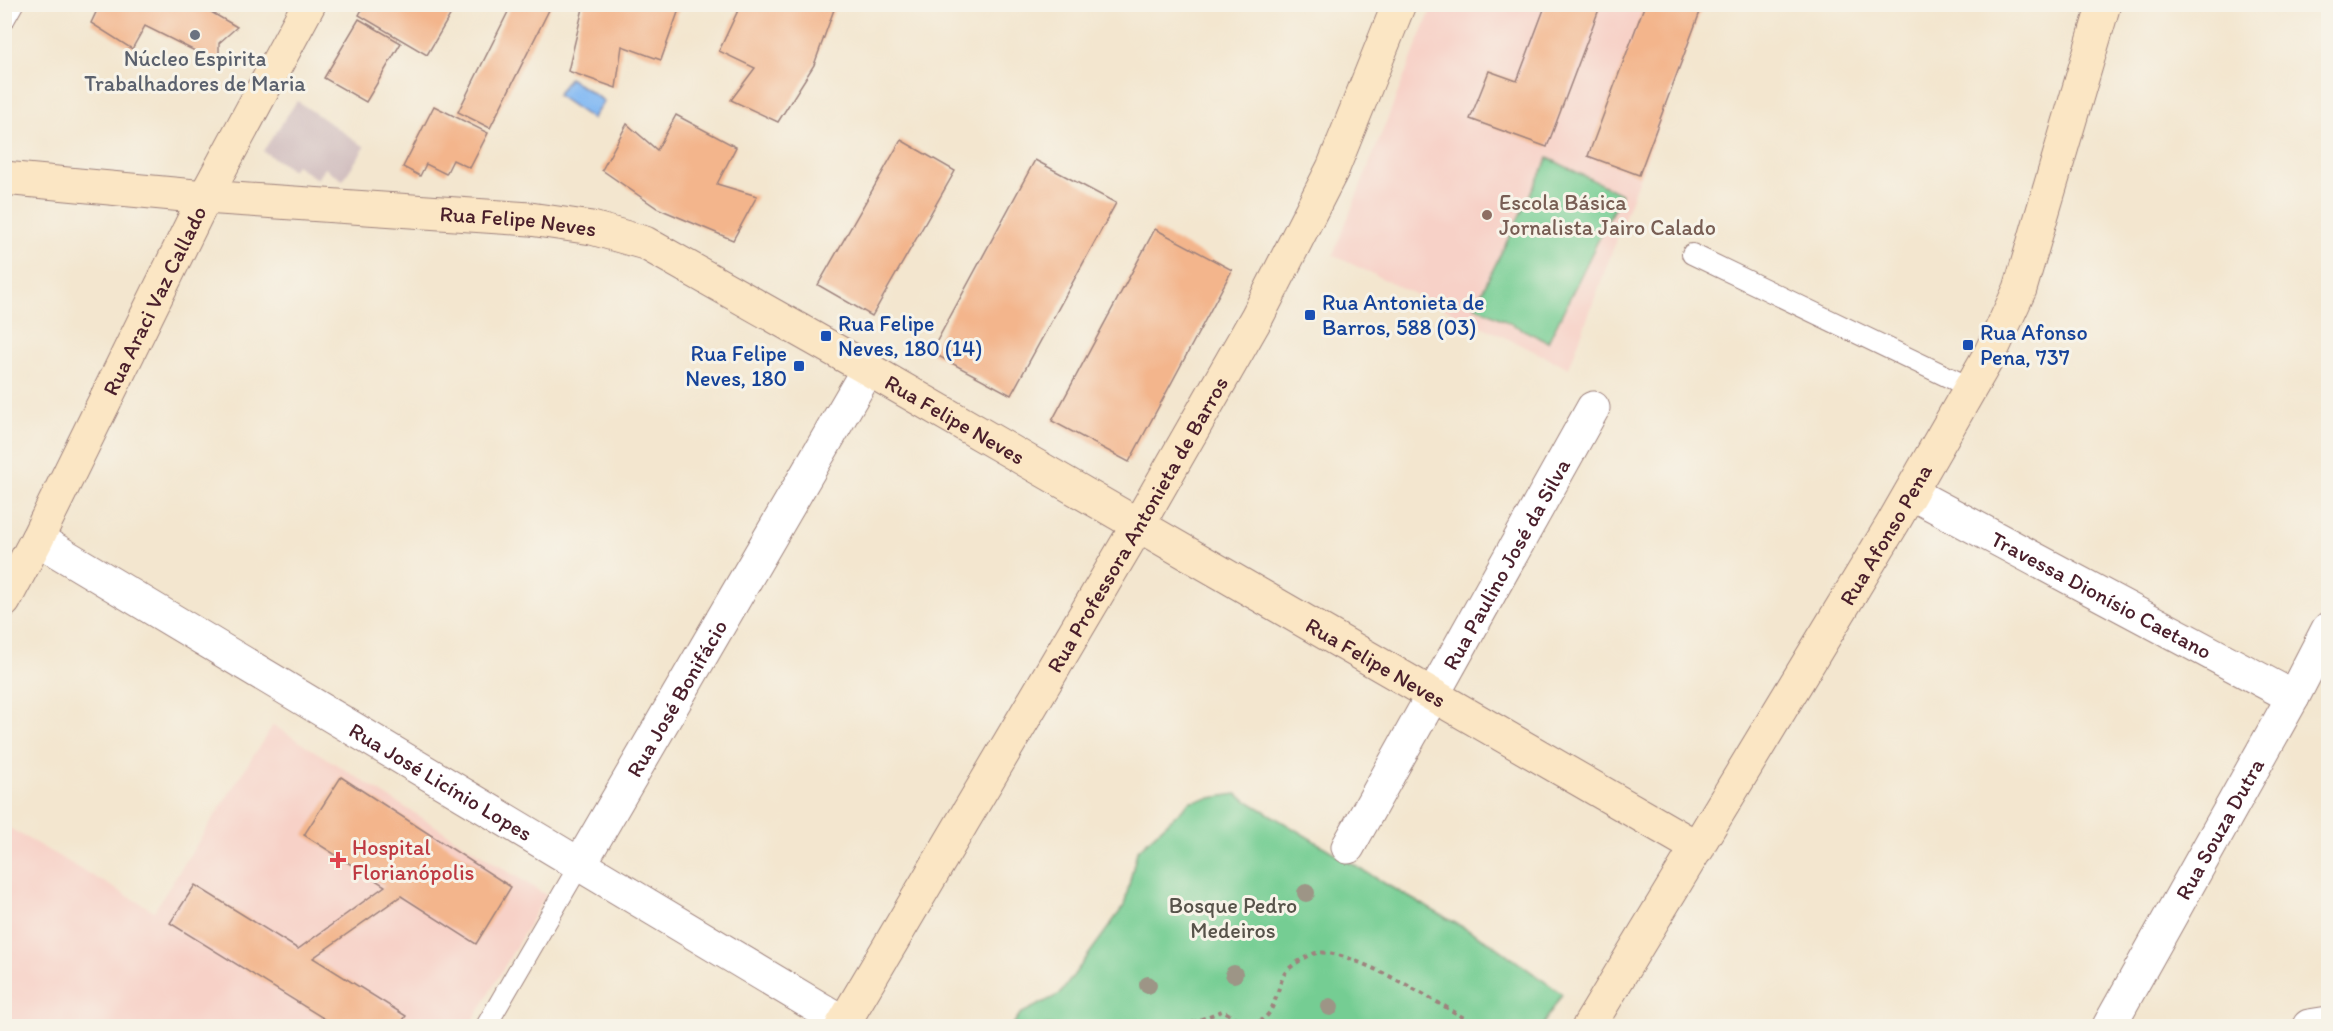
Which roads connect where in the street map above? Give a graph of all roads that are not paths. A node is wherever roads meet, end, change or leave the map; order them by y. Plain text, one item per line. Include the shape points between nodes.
1 (13, 4) edge
2 (309, 4) edge
3 (1399, 4) edge
4 (2104, 4) edge
5 (4, 20) edge
6 (4, 178) edge
7 (205, 197) junction
8 (1692, 254) dead end
9 (868, 369) junction
10 (1971, 388) junction
11 (1593, 408) dead end
12 (1911, 493) junction
13 (1138, 525) junction
14 (37, 539) junction
15 (4, 601) edge
16 (2328, 629) edge
17 (1433, 695) junction
18 (2293, 696) junction
19 (1348, 847) dead end
20 (1698, 848) junction
21 (580, 864) junction
22 (843, 1025) edge
23 (486, 1026) edge
24 (1589, 1026) edge
25 (2109, 1026) edge

1 - 5 lane
2 - 7 street, Rua Araci Vaz Callado
3 - 13 street, Rua Professora Antonieta de Barros via 1334,168 1298,240
4 - 10 street, Rua Afonso Pena via 2020,289
6 - 7 street, Rua Felipe Neves
7 - 9 street, Rua Felipe Neves via 531,219 592,228 645,243
7 - 14 street, Rua Araci Vaz Callado
8 - 10 lane
9 - 13 street, Rua Felipe Neves
9 - 21 street, Rua José Bonifácio
10 - 12 street, Rua Afonso Pena
11 - 17 street, Rua Paulino José da Silva
12 - 18 street, Travessa Dionísio Caetano
12 - 20 street, Rua Afonso Pena
13 - 17 street, Rua Felipe Neves
13 - 22 street, Rua Professora Antonieta de Barros
14 - 15 street, Rua Araci Vaz Callado
14 - 21 street, Rua José Licínio Lopes
16 - 18 street, Rua Souza Dutra
17 - 19 street, Rua Paulino José da Silva
17 - 20 street, Rua Felipe Neves
18 - 25 street, Rua Souza Dutra
20 - 24 street, Rua Afonso Pena
21 - 22 street, Rua José Licínio Lopes
21 - 23 lane, Rua José Bonifácio

